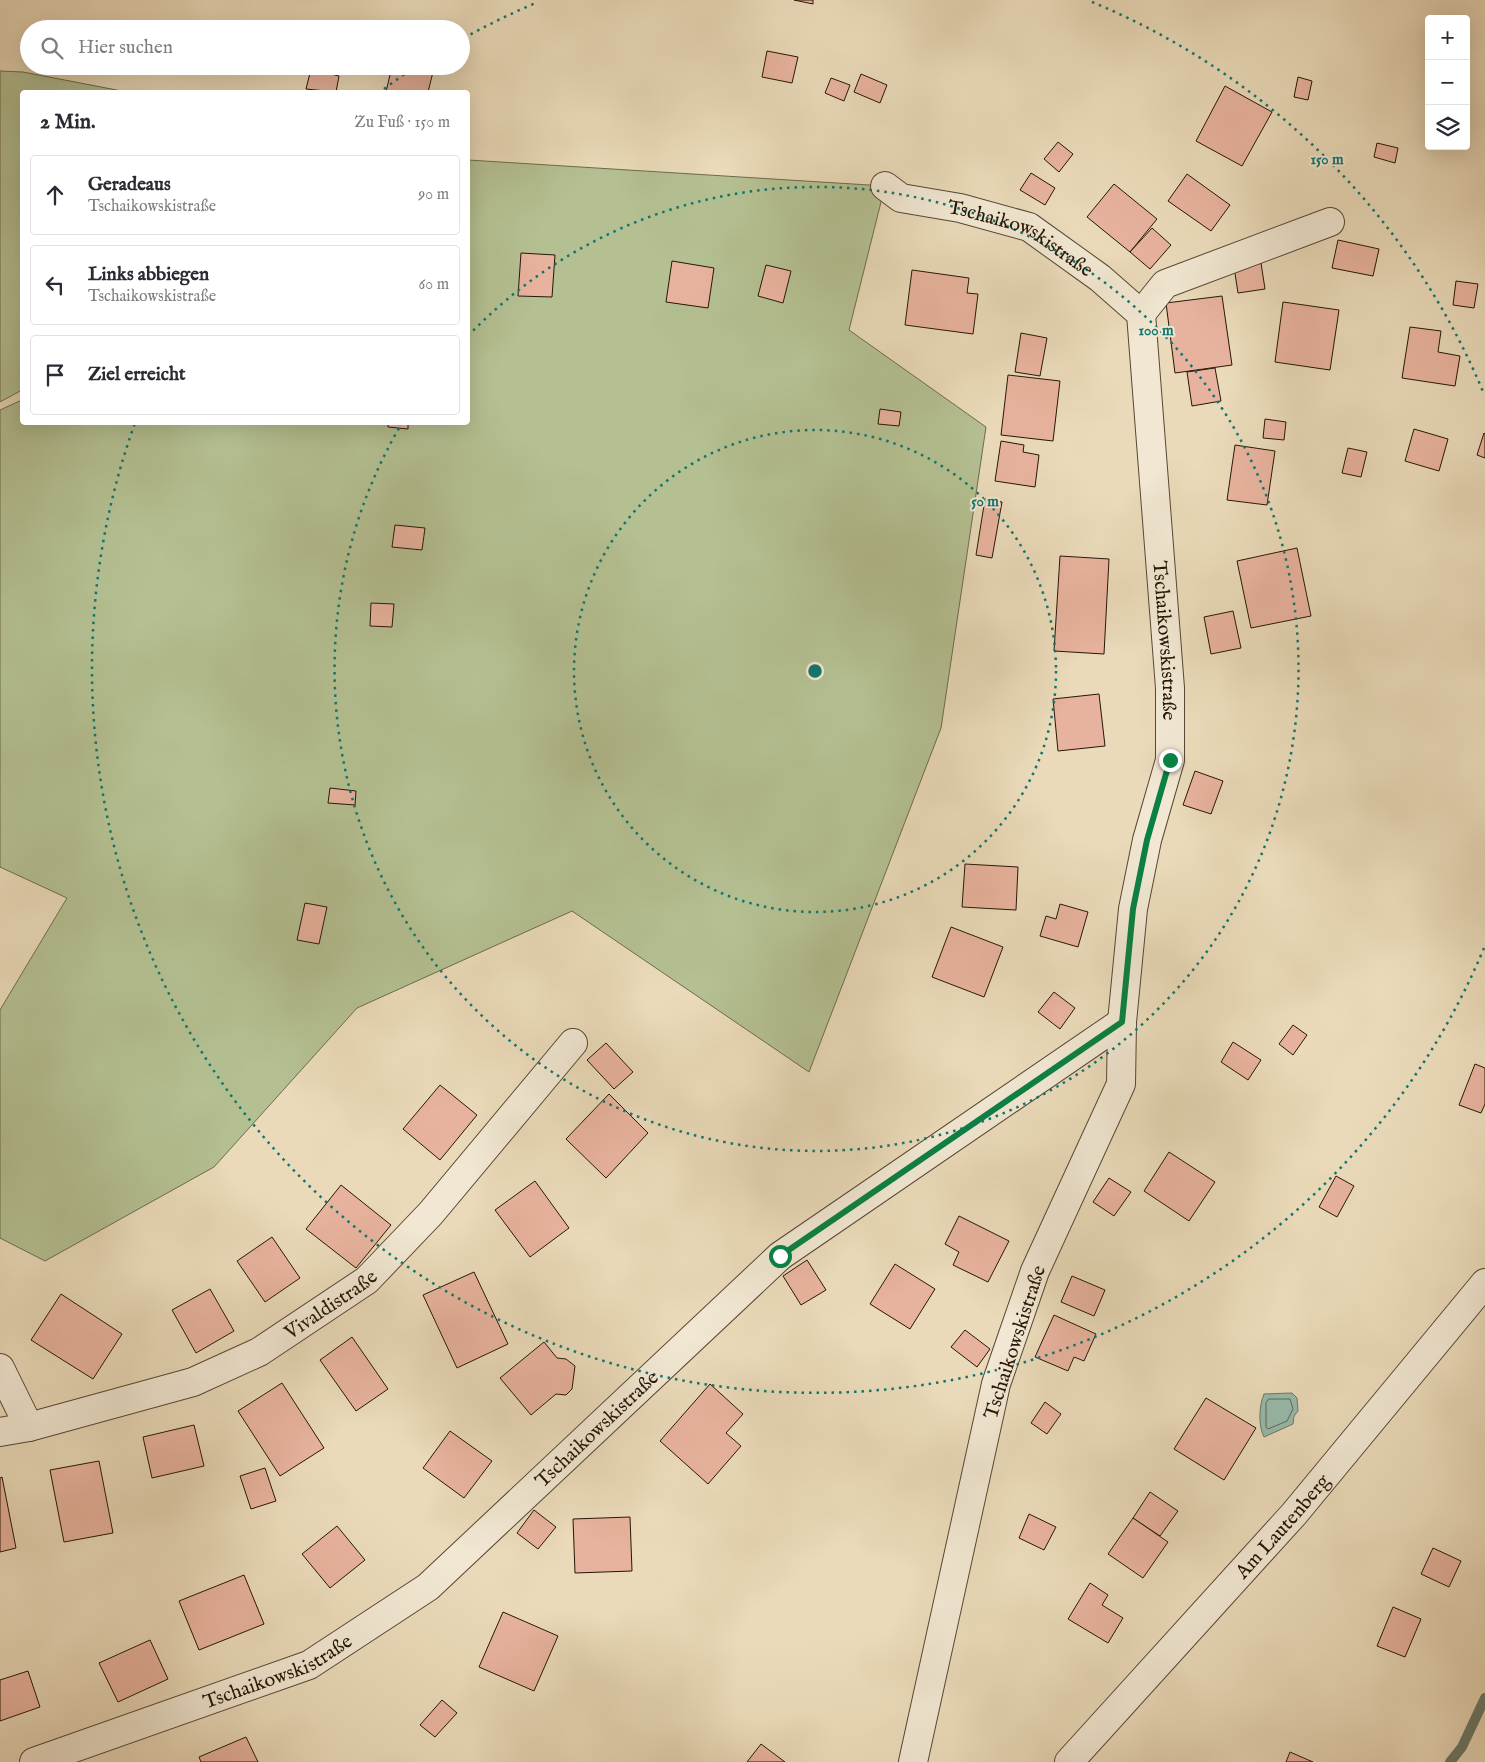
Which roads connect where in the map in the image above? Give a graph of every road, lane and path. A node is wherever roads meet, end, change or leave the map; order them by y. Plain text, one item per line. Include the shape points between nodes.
1 (885, 186) dead end
2 (1330, 222) dead end
3 (1141, 314) junction
4 (1122, 1022) junction
5 (573, 1043) dead end
6 (1485, 1283) edge
7 (0, 1368) edge
8 (29, 1427) junction
9 (0, 1432) edge
10 (34, 1762) edge
11 (913, 1762) edge
12 (1069, 1762) edge

1 - 3 street, Tschaikowskistraße via 901,198 960,208 1029,227 1100,278
2 - 3 street via 1165,284
3 - 4 street, Tschaikowskistraße via 1170,688 1170,760 1147,840 1133,909
4 - 10 street, Tschaikowskistraße via 780,1256 428,1587 309,1665
4 - 11 street, Tschaikowskistraße via 1121,1084 1035,1271 996,1384
5 - 8 street, Vivaldistraße via 431,1213 366,1280 259,1352 193,1382
6 - 12 street, Am Lautenberg via 1294,1514
7 - 8 street
8 - 9 street, Vivaldistraße

